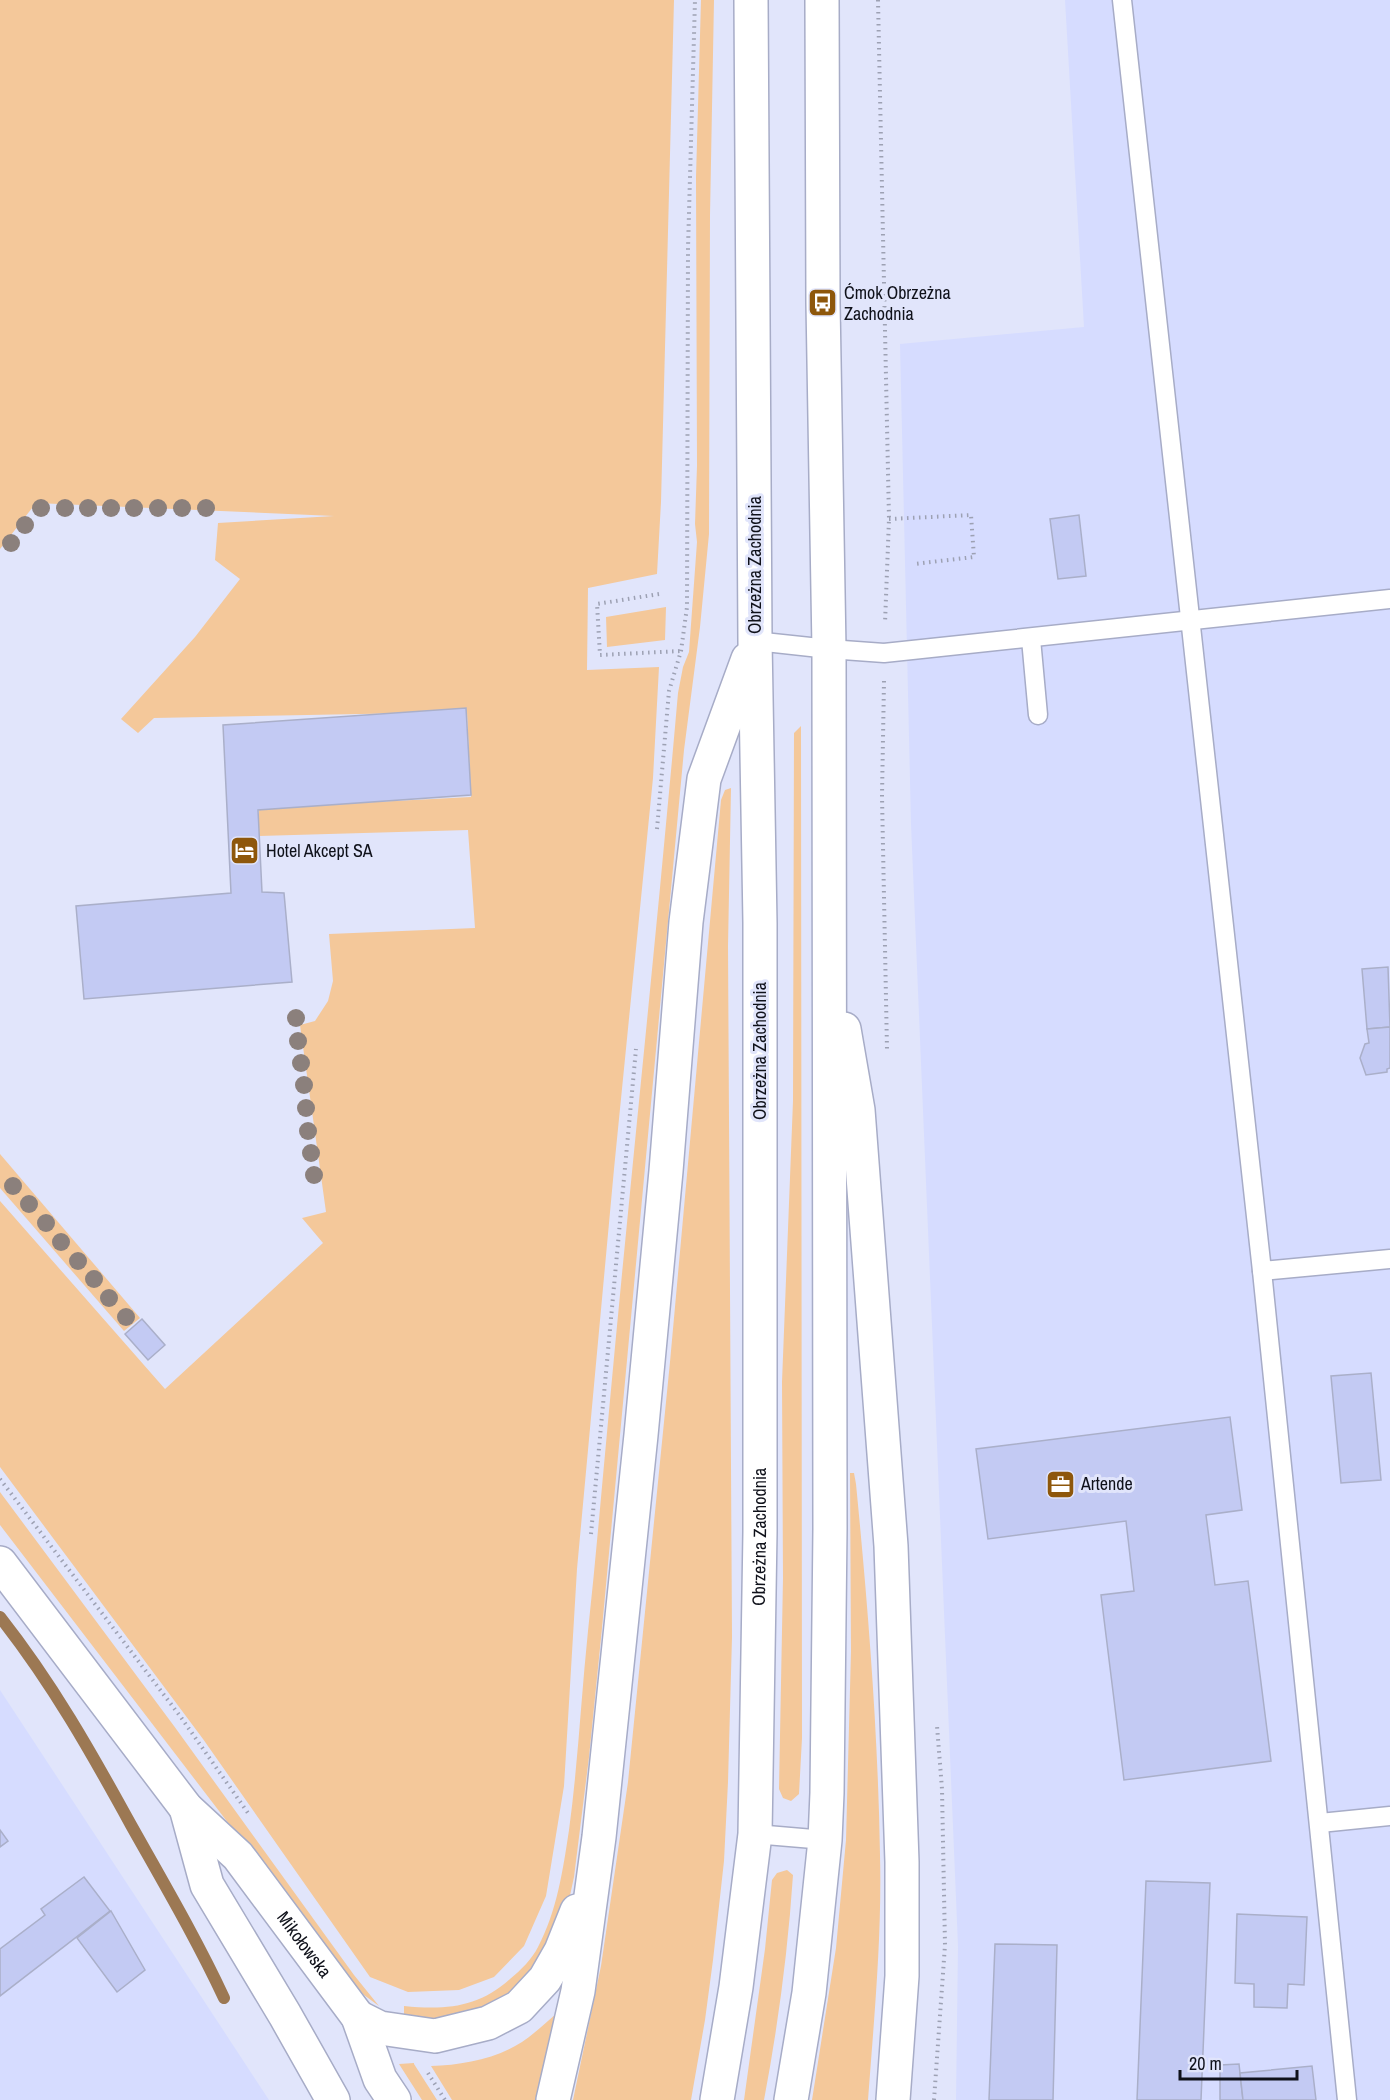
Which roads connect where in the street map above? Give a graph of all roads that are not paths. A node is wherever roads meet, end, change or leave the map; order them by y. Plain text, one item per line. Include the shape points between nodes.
1 (751, 0) edge
2 (822, 0) edge
3 (1122, 0) edge
4 (1390, 599) edge
5 (1190, 621) junction
6 (1031, 639) junction
7 (755, 641) junction
8 (829, 649) junction
9 (1038, 715) dead end
10 (828, 942) junction
11 (1390, 1258) edge
12 (1262, 1271) junction
13 (0, 1563) edge
14 (186, 1808) junction
15 (1390, 1816) edge
16 (1320, 1823) junction
17 (755, 1834) junction
18 (599, 1837) junction
19 (825, 1840) junction
20 (358, 2017) junction
21 (333, 2100) edge
22 (394, 2100) edge
23 (553, 2100) edge
24 (717, 2100) edge
25 (791, 2100) edge
26 (893, 2100) edge
27 (1347, 2100) edge

1 - 7 street, Obrzeżna Zachodnia
2 - 8 street via 822,303
3 - 5 lane
4 - 5 lane
5 - 6 lane
5 - 12 lane
6 - 8 lane via 884,653
6 - 9 lane
7 - 8 lane
7 - 17 street, Obrzeżna Zachodnia via 760,923 760,1532
7 - 18 street via 704,779 686,921 665,1183
8 - 10 street
10 - 19 street via 830,1529
10 - 26 street via 858,1110 891,1546 902,1862 902,1953
11 - 12 lane
12 - 16 lane
13 - 14 street, Mikołowska
14 - 20 street, Mikołowska via 238,1857
14 - 21 street, Mikołowska via 207,1885
15 - 16 lane
16 - 27 lane
17 - 19 lane
17 - 24 street, Obrzeżna Zachodnia
18 - 20 street via 561,1952 545,1979 519,2007 488,2023 435,2036 380,2028
18 - 23 street via 579,1991
19 - 25 street via 809,1993
20 - 22 street, Mikołowska via 381,2079

